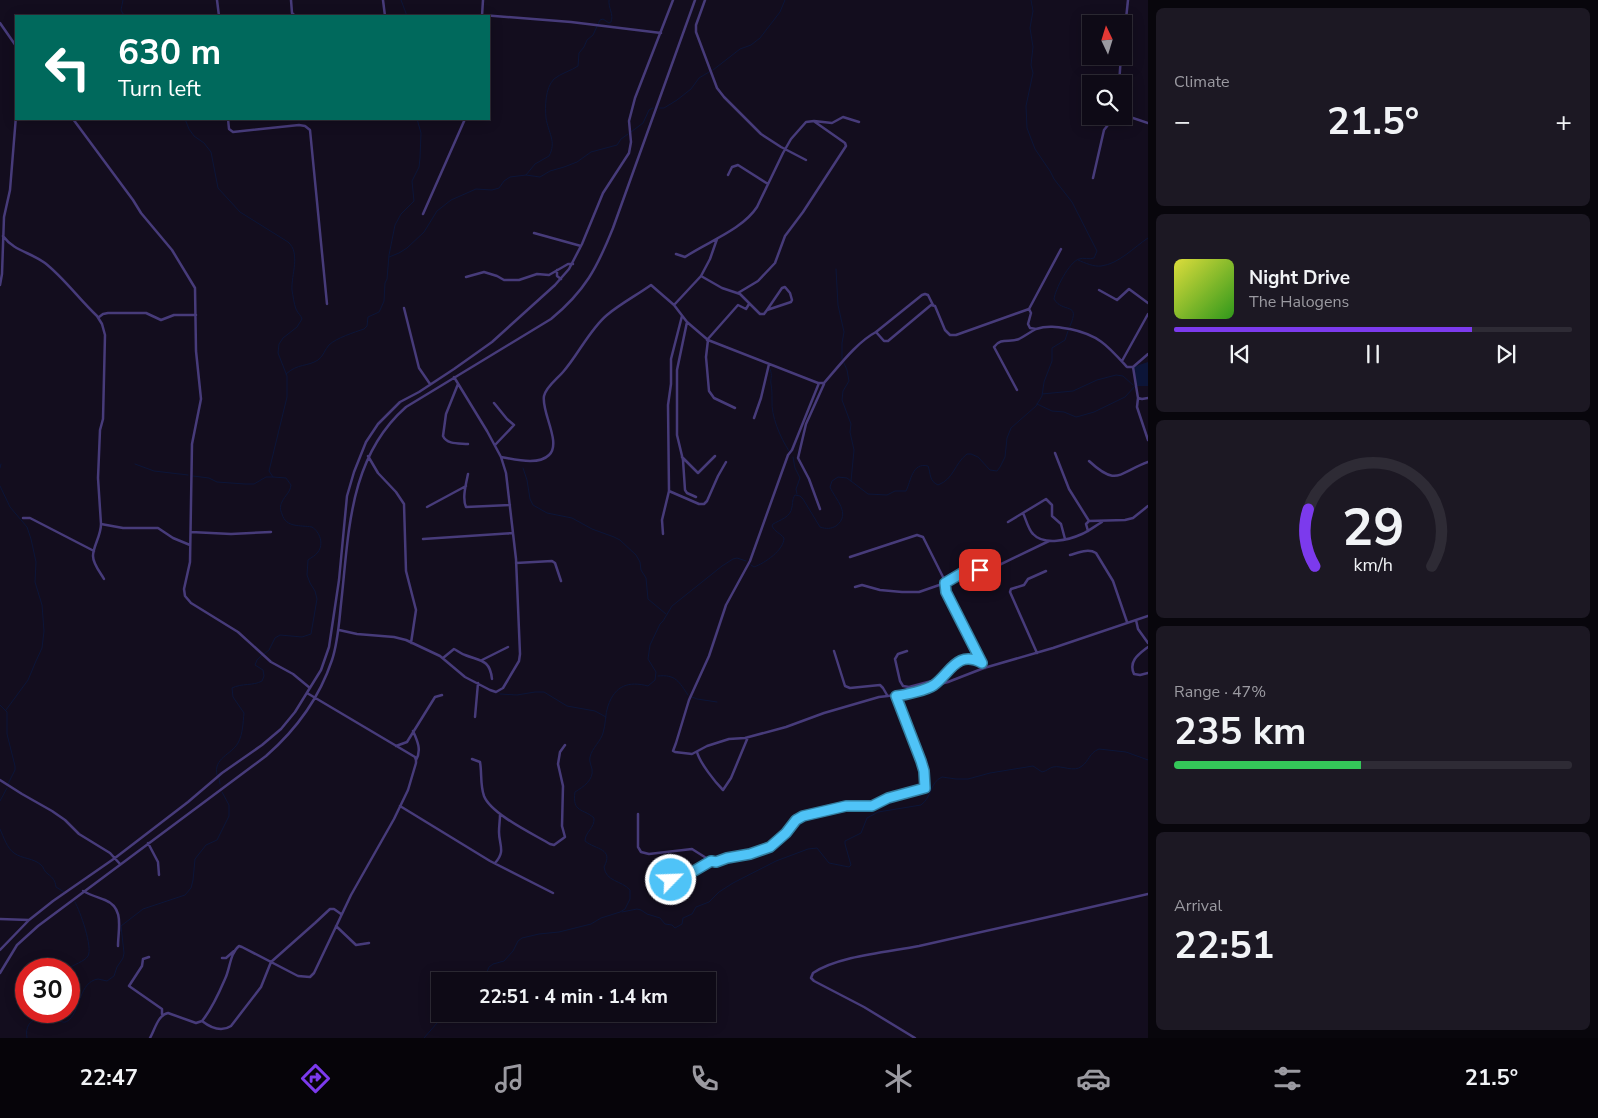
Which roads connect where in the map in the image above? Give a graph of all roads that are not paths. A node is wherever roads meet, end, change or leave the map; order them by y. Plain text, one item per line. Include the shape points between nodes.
1 (217, 0) edge
2 (291, 0) edge
3 (383, 0) edge
4 (483, 0) edge
5 (673, 0) edge
6 (695, 0) edge
7 (705, 0) edge
8 (1128, 0) edge
9 (219, 15) edge
10 (293, 15) edge
11 (385, 15) edge
12 (482, 15) edge
13 (1126, 15) edge
14 (490, 17) edge
15 (0, 23) edge
16 (661, 33) junction
17 (15, 45) edge
18 (1132, 118) edge
19 (16, 120) edge
20 (74, 120) edge
21 (228, 120) edge
22 (465, 120) edge
23 (814, 121) junction
24 (859, 122) dead end
25 (1148, 123) edge
26 (1108, 125) edge
27 (785, 149) junction
28 (806, 160) dead end
29 (728, 175) dead end
30 (1093, 178) dead end
31 (768, 184) junction
32 (423, 214) dead end
33 (534, 233) dead end
34 (2, 236) junction
35 (717, 238) junction
36 (581, 246) junction
37 (1061, 249) dead end
38 (676, 254) dead end
39 (573, 264) junction
40 (557, 270) junction
41 (701, 276) junction
42 (466, 277) dead end
43 (561, 279) junction
44 (0, 286) edge
45 (1100, 290) dead end
46 (738, 293) junction
47 (1148, 303) edge
48 (327, 304) dead end
49 (749, 304) junction
50 (674, 305) junction
51 (933, 305) junction
52 (404, 308) dead end
53 (1029, 309) junction
54 (767, 310) junction
55 (1148, 314) edge
56 (196, 315) junction
57 (682, 316) junction
58 (99, 318) junction
59 (687, 322) junction
60 (1036, 330) junction
61 (876, 332) junction
62 (707, 340) junction
63 (1148, 354) edge
64 (1122, 361) junction
65 (769, 364) junction
66 (1133, 367) junction
67 (454, 377) junction
68 (824, 382) junction
69 (819, 383) junction
70 (458, 384) junction
71 (430, 385) junction
72 (1017, 390) dead end
73 (1138, 398) junction
74 (1148, 398) edge
75 (494, 403) dead end
76 (735, 408) dead end
77 (754, 418) dead end
78 (1148, 440) edge
79 (468, 444) dead end
80 (495, 446) junction
81 (1056, 453) dead end
82 (368, 456) junction
83 (682, 456) junction
84 (715, 456) dead end
85 (501, 457) junction
86 (1089, 461) dead end
87 (726, 462) dead end
88 (1148, 462) edge
89 (468, 474) dead end
90 (466, 486) junction
91 (669, 491) junction
92 (696, 497) dead end
93 (510, 505) junction
94 (1148, 506) edge
95 (427, 507) dead end
96 (820, 509) dead end
97 (1024, 513) junction
98 (23, 518) dead end
99 (1104, 520) junction
100 (1089, 521) junction
101 (1008, 522) dead end
102 (100, 524) junction
103 (1088, 531) junction
104 (191, 532) junction
105 (271, 532) dead end
106 (513, 533) junction
107 (663, 534) dead end
108 (423, 539) dead end
109 (1065, 539) junction
110 (1048, 541) junction
111 (190, 545) junction
112 (94, 551) junction
113 (1070, 555) dead end
114 (850, 557) dead end
115 (516, 563) junction
116 (1046, 571) dead end
117 (104, 579) dead end
118 (561, 581) dead end
119 (945, 583) junction
120 (855, 587) dead end
121 (1148, 616) edge
122 (1136, 620) junction
123 (1127, 622) junction
124 (338, 630) junction
125 (411, 643) junction
126 (1148, 643) edge
127 (508, 647) dead end
128 (1148, 647) edge
129 (834, 651) dead end
130 (907, 651) dead end
131 (1037, 653) junction
132 (443, 658) junction
133 (482, 660) junction
134 (982, 663) junction
135 (984, 668) junction
136 (1148, 673) edge
137 (492, 679) dead end
138 (939, 679) junction
139 (478, 683) junction
140 (933, 686) junction
141 (310, 688) junction
142 (308, 693) junction
143 (442, 695) dead end
144 (888, 696) junction
145 (896, 696) junction
146 (316, 698) junction
147 (475, 717) dead end
148 (414, 732) junction
149 (748, 737) junction
150 (396, 746) junction
151 (565, 746) dead end
152 (697, 752) junction
153 (472, 759) dead end
154 (416, 760) junction
155 (0, 780) edge
156 (400, 806) junction
157 (500, 814) junction
158 (638, 814) dead end
159 (148, 844) junction
160 (115, 858) junction
161 (711, 861) junction
162 (495, 863) junction
163 (120, 864) junction
164 (159, 875) dead end
165 (669, 881) dead end
166 (84, 891) junction
167 (553, 893) dead end
168 (1148, 894) edge
169 (341, 914) junction
170 (0, 919) edge
171 (28, 920) junction
172 (336, 926) junction
173 (370, 943) dead end
174 (118, 946) dead end
175 (0, 950) edge
176 (235, 950) junction
177 (149, 957) dead end
178 (222, 958) dead end
179 (271, 962) junction
180 (0, 973) edge
181 (162, 1014) junction
182 (202, 1022) junction
183 (150, 1038) edge
184 (915, 1038) edge

1 - 9 street
2 - 10 street
3 - 11 street
4 - 12 street
5 - 16 street
6 - 67 street via 613,228 589,278 551,319
7 - 27 street via 696,32 717,88 754,128
8 - 13 street
14 - 16 street
15 - 17 street
16 - 36 street via 632,108 629,153 603,193
18 - 25 street
19 - 34 street via 10,190
20 - 56 street via 141,213 166,241 193,283
21 - 48 street via 233,132 299,125 310,130
22 - 32 street
23 - 24 street via 832,123 843,117
23 - 27 street via 802,125
23 - 46 street via 846,146 785,236 775,263 758,281
26 - 30 street
27 - 28 street
27 - 31 street
29 - 31 street via 732,167 738,165
31 - 35 street via 751,215
33 - 36 street
34 - 44 street
34 - 58 street via 11,246 44,262
35 - 38 street via 685,257
35 - 41 street
36 - 39 street
37 - 53 street
39 - 40 street
39 - 43 street
40 - 42 street via 549,275 508,281 484,272
40 - 43 street
41 - 46 street
41 - 50 street
43 - 71 street via 492,342
45 - 47 street via 1117,300 1130,289
46 - 49 street
49 - 54 street via 760,314
49 - 62 street via 746,309 738,305
50 - 57 street
50 - 85 street via 651,285 607,314 545,395 553,440 551,453 537,460
51 - 53 street via 950,335
51 - 61 street via 888,341
51 - 61 street via 928,295 922,295
52 - 71 street via 419,368
53 - 60 street via 1028,324
54 - 54 street via 782,288 785,287 791,302
55 - 64 street
56 - 58 street via 161,320 145,313 103,314
56 - 104 street via 201,399 192,444
57 - 59 street
57 - 91 street via 671,359
58 - 102 street via 105,335 98,478
59 - 62 street
59 - 83 street via 677,370 676,434
60 - 64 street via 1056,326 1082,331 1104,343
60 - 72 street via 1017,340 1000,341 994,347
61 - 68 street via 869,335
62 - 65 street
62 - 76 street via 710,391 714,398
63 - 66 street
64 - 66 street
65 - 69 street
65 - 77 street
66 - 73 street
67 - 70 street
67 - 82 street via 401,412 382,432
68 - 69 street
68 - 96 street via 804,427 798,458
69 - 152 street via 788,455 750,561 726,606 673,751
70 - 79 street via 446,414 443,436 449,442
70 - 80 street
71 - 141 street via 395,406 373,432 361,453 347,496 329,647
73 - 74 street
73 - 78 street via 1137,407
75 - 80 street via 514,425
80 - 85 street
81 - 100 street via 1069,489
82 - 124 street via 352,514
82 - 125 street via 404,504 406,574 416,610
83 - 84 street via 698,473
83 - 92 street via 685,490
85 - 93 street
86 - 88 street via 1114,477
87 - 91 street via 704,504
89 - 90 street
90 - 93 street via 466,507
90 - 95 street
91 - 107 street via 662,520
93 - 106 street
94 - 99 street via 1133,518
97 - 101 street
97 - 109 street via 1047,499 1052,505 1052,516 1061,524
97 - 110 street via 1032,534
98 - 112 street via 35,520
99 - 100 street
99 - 103 street
100 - 103 street
102 - 111 street via 158,528
102 - 112 street
103 - 109 street
104 - 105 street
104 - 111 street
106 - 108 street
106 - 115 street
109 - 110 street
110 - 119 street via 993,568 962,573
111 - 141 street via 190,567 184,589 187,600 238,632 271,662
112 - 117 street via 93,560
113 - 123 street via 1087,550 1096,553 1114,580
114 - 119 street via 921,535
115 - 118 street via 552,561
115 - 139 street via 519,661 501,690 493,691
116 - 131 street via 1010,592
119 - 120 street via 915,592 880,590 862,585
119 - 134 street via 946,592
121 - 122 street
122 - 123 street
122 - 126 street
123 - 131 street
124 - 125 street via 394,637
124 - 146 street via 332,660
125 - 132 street
127 - 133 street
128 - 136 street via 1136,657 1132,667 1136,674
129 - 144 street via 845,686 880,685
130 - 138 street via 895,658 903,686
131 - 135 street
132 - 133 street via 454,649
132 - 139 street
133 - 137 street via 491,670
134 - 135 street
134 - 138 street via 974,659 965,660 952,666
135 - 140 street
138 - 140 street
139 - 147 street
140 - 145 street
141 - 142 street
142 - 146 street
142 - 160 street via 272,737
143 - 148 street via 435,698
144 - 145 street
144 - 149 street via 824,712
145 - 161 street via 919,755 925,788 872,806 846,806 803,816 770,847
146 - 150 street
146 - 159 street via 298,725 277,746
148 - 150 street via 407,742
148 - 154 street via 419,744
149 - 152 street via 707,746
149 - 152 street via 723,790
150 - 154 street
151 - 157 street via 558,764 563,786 563,839 550,844
153 - 157 street via 480,762 486,801
154 - 156 street
155 - 160 street via 52,811
156 - 162 street
156 - 169 street
157 - 162 street via 501,853
158 - 161 street via 638,847 641,852 692,849
159 - 163 street
159 - 164 street via 158,862
160 - 163 street
160 - 171 street
161 - 165 street via 682,878
162 - 167 street
163 - 166 street
166 - 174 street via 108,902 118,911
166 - 180 street via 25,938
168 - 184 street via 844,960 813,972 811,978 814,981
169 - 172 street
169 - 179 street via 330,909
170 - 171 street
171 - 175 street
172 - 173 street via 356,945
172 - 179 street via 318,967 310,976 298,976
176 - 178 street
176 - 179 street via 239,946
176 - 182 street via 218,994
177 - 181 street via 143,959 129,986 162,1009
179 - 182 street via 261,987 231,1026 218,1029
181 - 182 street
181 - 183 street

